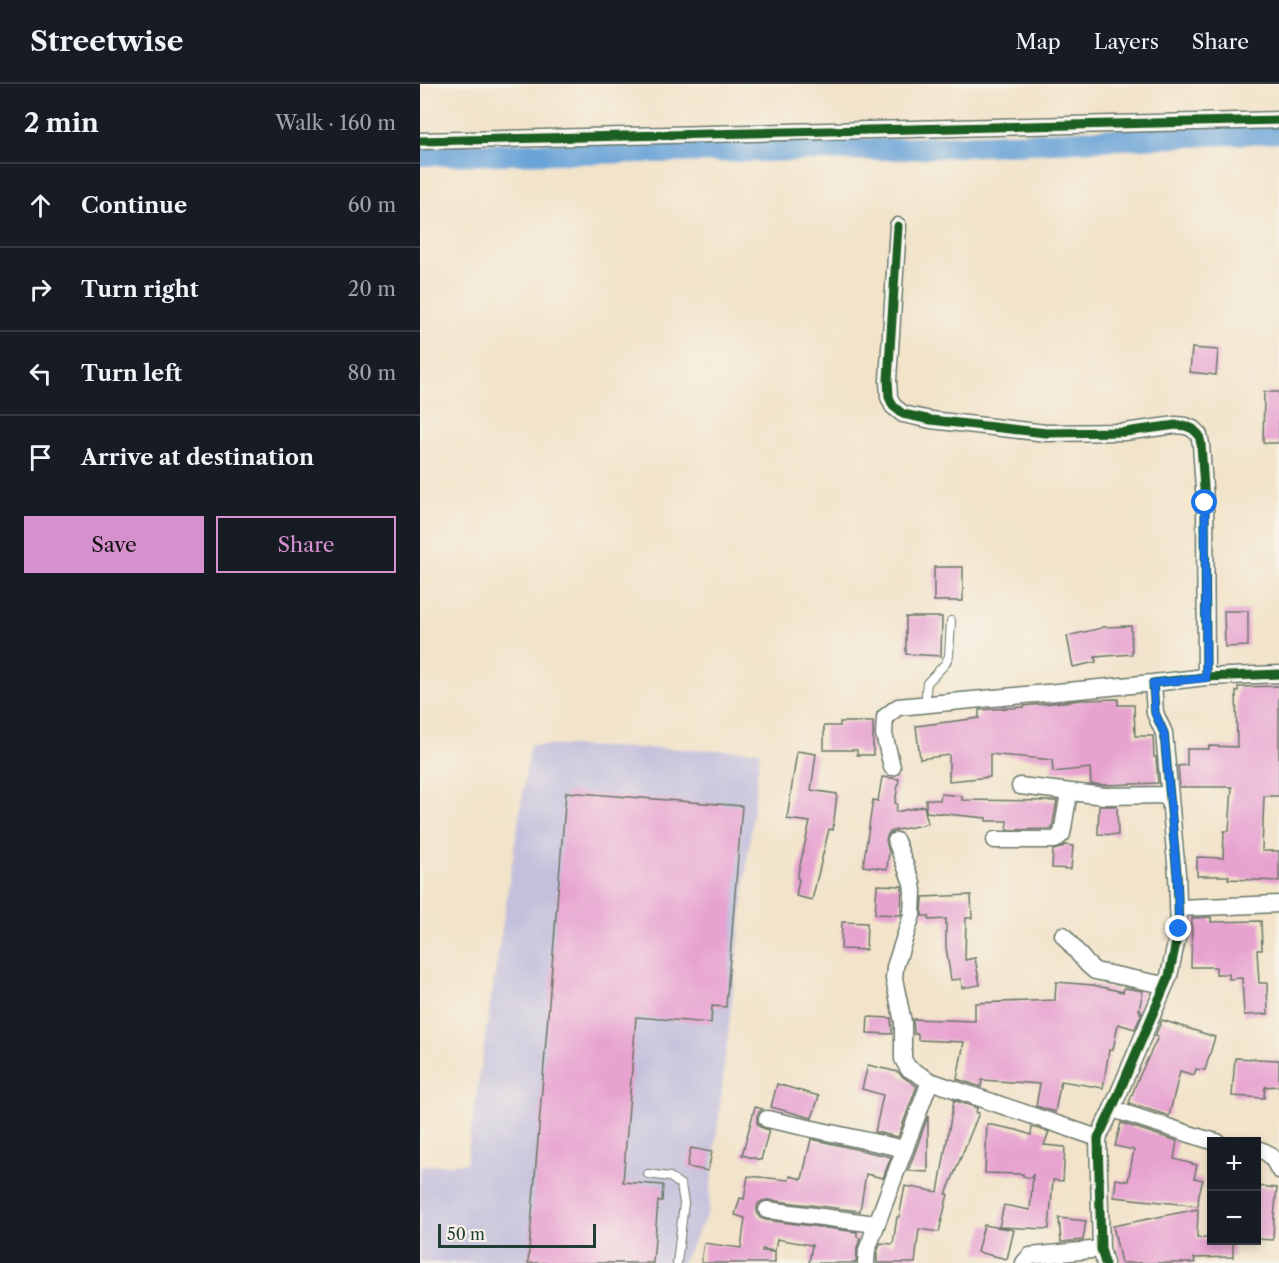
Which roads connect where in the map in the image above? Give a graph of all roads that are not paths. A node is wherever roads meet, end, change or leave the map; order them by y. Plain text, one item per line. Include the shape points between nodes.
1 (1279, 120) edge
2 (420, 141) edge
3 (898, 226) dead end
4 (951, 621) dead end
5 (1279, 674) edge
6 (1206, 678) junction
7 (1153, 683) junction
8 (926, 705) junction
9 (892, 767) dead end
10 (1020, 786) dead end
11 (1069, 792) junction
12 (1170, 795) junction
13 (995, 840) dead end
14 (896, 841) dead end
15 (1279, 904) edge
16 (1178, 908) junction
17 (1063, 935) dead end
18 (1164, 985) junction
19 (930, 1081) junction
20 (1112, 1109) junction
21 (767, 1119) dead end
22 (1098, 1138) junction
23 (1207, 1140) edge
24 (905, 1149) junction
25 (1261, 1150) edge
26 (1279, 1170) edge
27 (648, 1174) dead end
28 (767, 1210) dead end
29 (876, 1224) junction
30 (1103, 1256) edge
31 (677, 1263) edge
32 (866, 1263) edge
33 (1024, 1263) edge

1 - 2 street
3 - 6 street via 888,380 889,397 903,414 1046,433 1125,432 1176,425 1193,429 1199,435 1205,503
4 - 8 lane via 949,656 927,683
5 - 6 street
6 - 7 street
7 - 8 street
7 - 12 street via 1155,713 1164,733
8 - 9 street via 898,708 885,717 884,734
10 - 11 street
11 - 12 street
11 - 13 street via 1062,834 1055,840
12 - 16 street
14 - 19 street via 913,891 912,915 894,979 903,1022 903,1059 908,1068
15 - 16 street
16 - 18 street via 1179,929
17 - 18 street via 1095,971
18 - 20 street
19 - 22 street
19 - 24 street
20 - 22 street
20 - 23 street
21 - 24 street
22 - 30 street
24 - 29 street
25 - 26 street via 1275,1160
27 - 31 lane via 670,1177 681,1185 684,1203
28 - 29 street
29 - 32 street
30 - 33 street via 1030,1256

